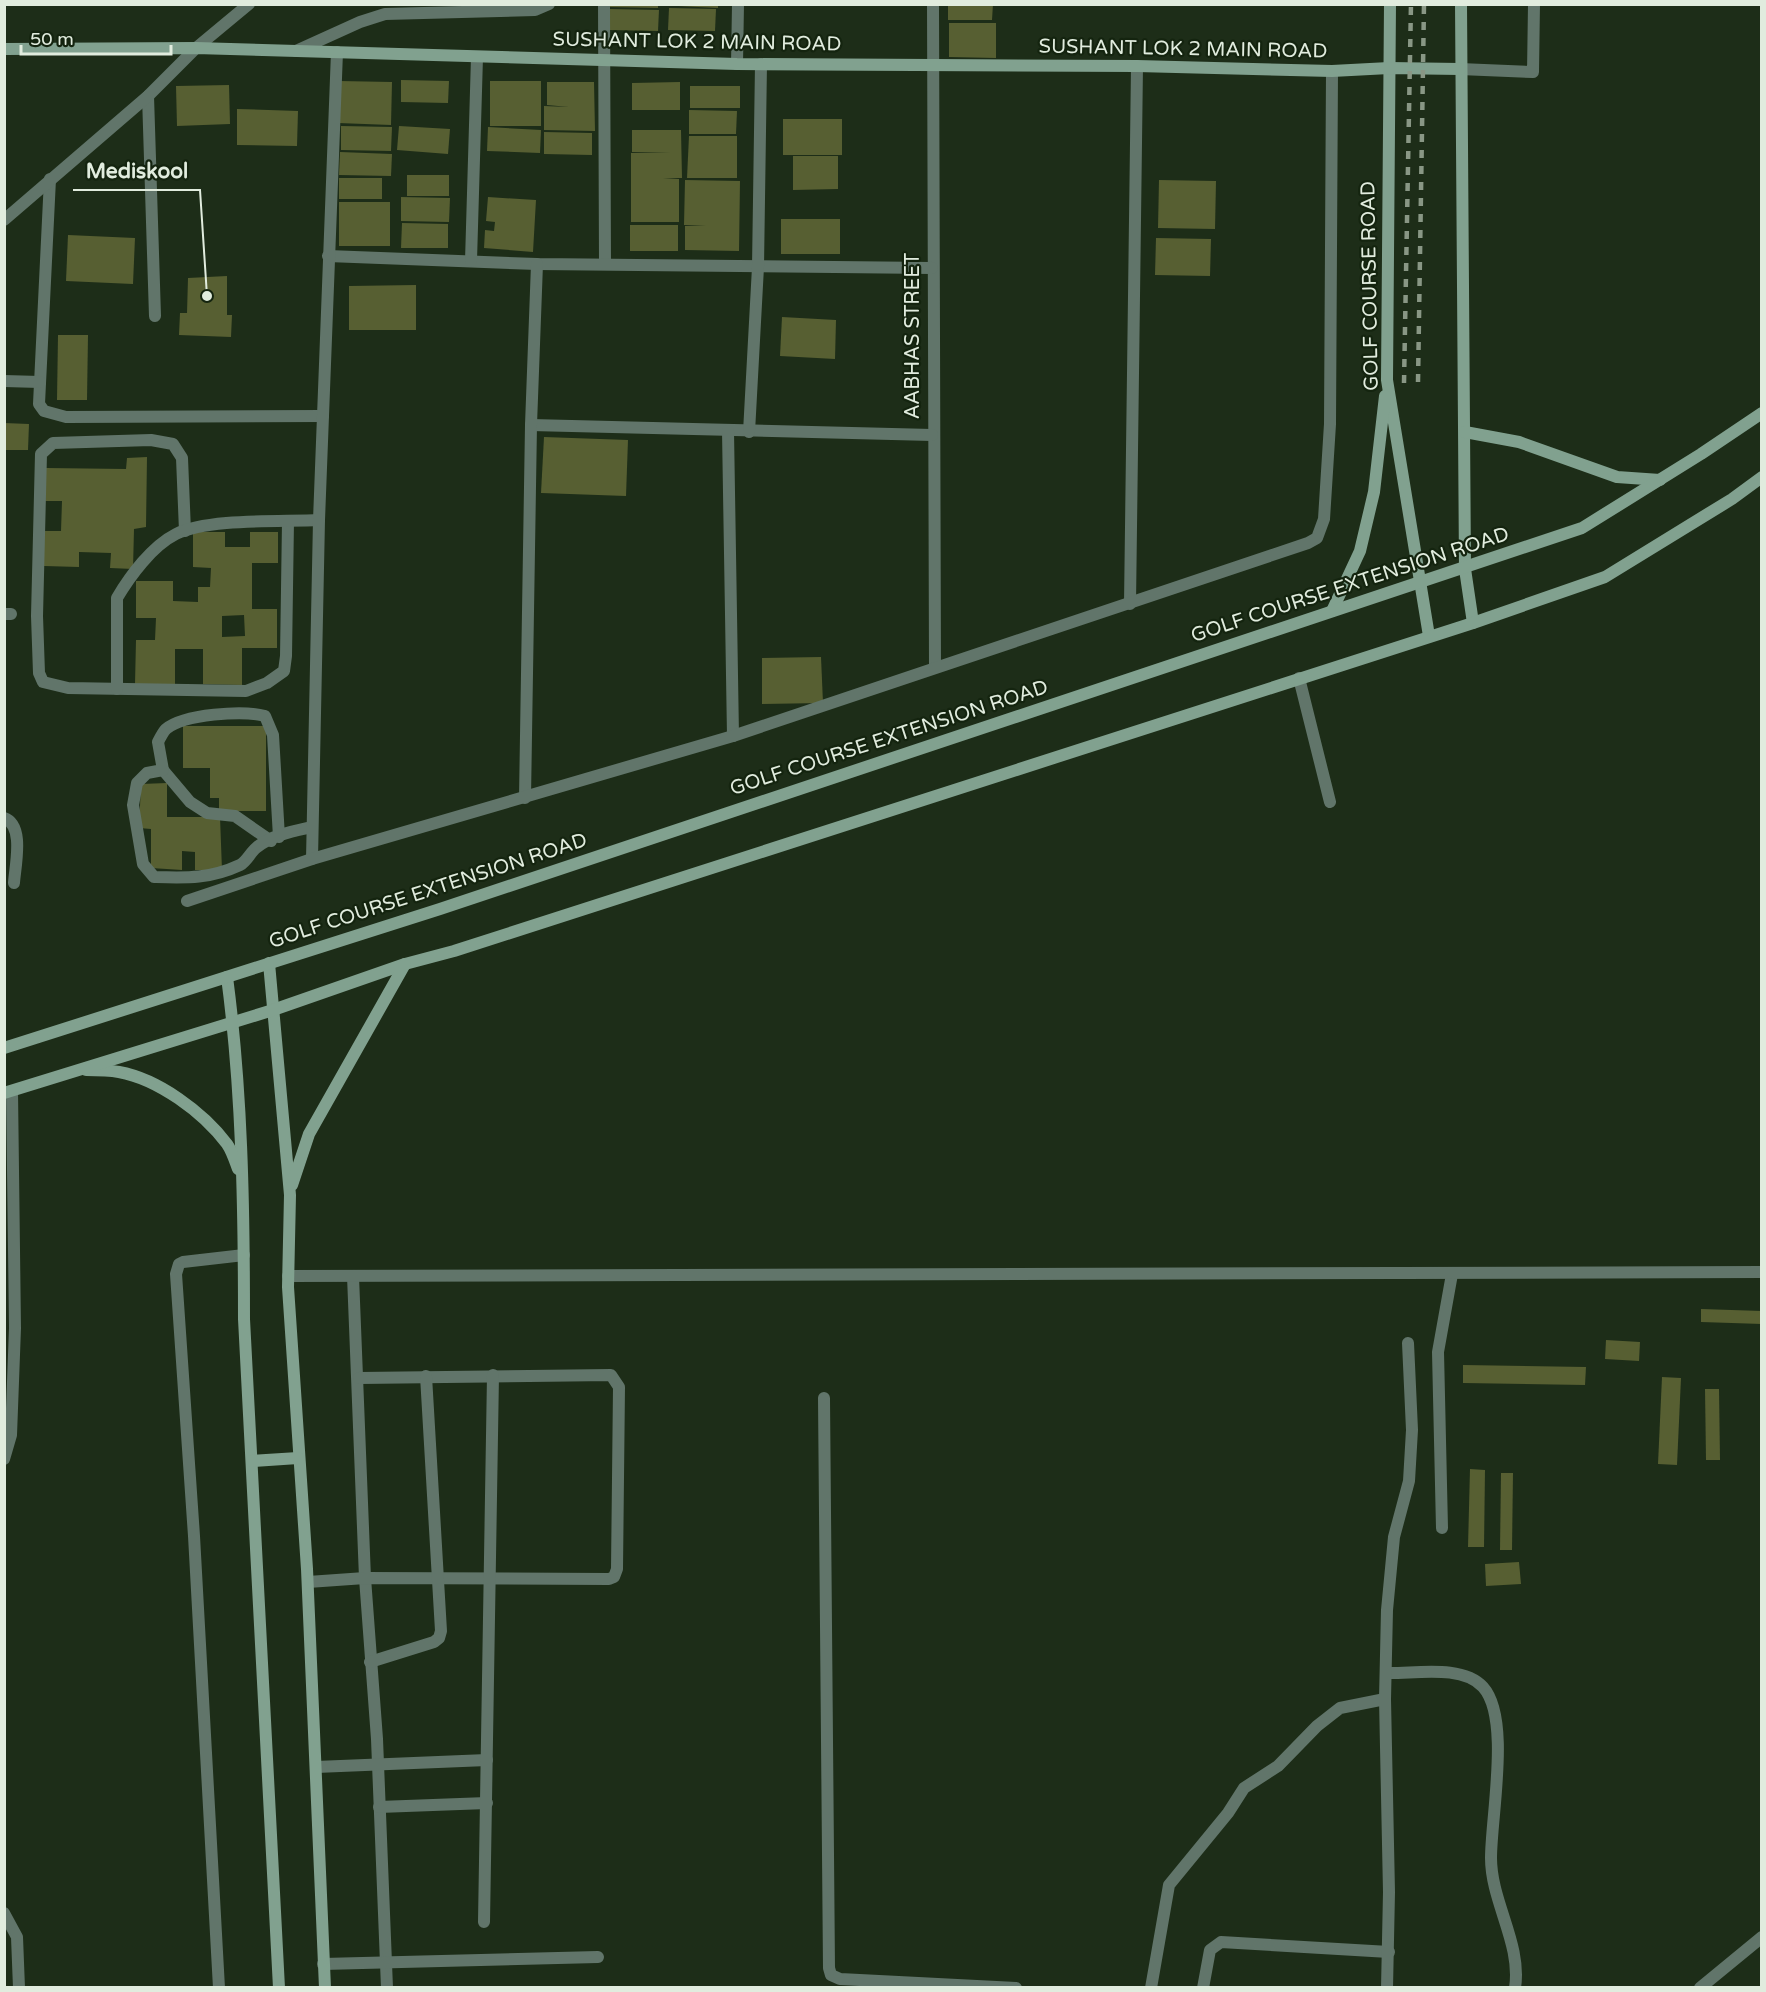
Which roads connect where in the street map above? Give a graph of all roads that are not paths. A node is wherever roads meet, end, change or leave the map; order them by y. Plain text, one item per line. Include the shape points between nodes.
1 (249, 4) edge
2 (549, 4) edge
3 (604, 4) edge
4 (738, 4) edge
5 (933, 4) edge
6 (1390, 4) edge
7 (1461, 4) edge
8 (1534, 4) edge
9 (195, 48) junction
10 (4, 49) edge
11 (295, 51) junction
12 (337, 52) junction
13 (477, 57) junction
14 (605, 61) junction
15 (737, 64) junction
16 (761, 64) junction
17 (933, 66) junction
18 (1137, 66) junction
19 (1389, 68) junction
20 (1460, 69) junction
21 (1332, 71) junction
22 (148, 96) junction
23 (50, 179) junction
24 (4, 220) edge
25 (328, 256) junction
26 (471, 261) junction
27 (537, 264) junction
28 (605, 264) junction
29 (758, 267) junction
30 (932, 268) junction
31 (155, 316) dead end
32 (1387, 380) junction
33 (4, 381) edge
34 (40, 382) junction
35 (1761, 413) edge
36 (322, 416) junction
37 (531, 425) junction
38 (728, 431) junction
39 (749, 432) junction
40 (1465, 432) junction
41 (932, 435) junction
42 (1761, 477) edge
43 (1661, 480) junction
44 (319, 520) junction
45 (288, 521) junction
46 (185, 531) junction
47 (1465, 569) junction
48 (1422, 581) junction
49 (1130, 604) junction
50 (1332, 611) junction
51 (1473, 623) junction
52 (1428, 636) junction
53 (935, 667) junction
54 (1299, 678) junction
55 (117, 689) junction
56 (733, 736) junction
57 (163, 770) junction
58 (525, 798) junction
59 (1330, 802) dead end
60 (4, 818) edge
61 (312, 827) junction
62 (275, 839) junction
63 (312, 859) junction
64 (14, 883) dead end
65 (187, 901) dead end
66 (269, 963) junction
67 (405, 964) junction
68 (227, 977) junction
69 (273, 1010) junction
70 (233, 1021) junction
71 (4, 1048) edge
72 (80, 1069) junction
73 (8, 1092) edge
74 (242, 1179) junction
75 (290, 1195) junction
76 (244, 1255) junction
77 (1761, 1272) edge
78 (1452, 1274) junction
79 (288, 1276) junction
80 (353, 1276) junction
81 (1408, 1343) dead end
82 (493, 1375) junction
83 (426, 1376) junction
84 (359, 1378) junction
85 (824, 1398) dead end
86 (298, 1458) junction
87 (4, 1459) edge
88 (252, 1461) junction
89 (1442, 1528) dead end
90 (365, 1578) junction
91 (438, 1579) junction
92 (492, 1580) junction
93 (308, 1582) junction
94 (370, 1662) junction
95 (1386, 1673) junction
96 (1385, 1699) junction
97 (488, 1760) junction
98 (378, 1764) junction
99 (315, 1767) junction
100 (488, 1803) junction
101 (379, 1808) junction
102 (4, 1913) edge
103 (484, 1922) dead end
104 (1761, 1937) edge
105 (1389, 1952) junction
106 (598, 1957) dead end
107 (387, 1963) junction
108 (323, 1964) junction
109 (19, 1988) edge
110 (219, 1988) edge
111 (279, 1988) edge
112 (325, 1988) edge
113 (387, 1988) edge
114 (1016, 1988) edge
115 (1150, 1988) edge
116 (1203, 1988) edge
117 (1387, 1988) edge
118 (1515, 1988) edge
119 (1700, 1988) edge

1 - 9 street
2 - 11 street via 535,10 385,14
3 - 14 street
4 - 15 street
5 - 17 street, AABHAS STREET
6 - 19 main road, GOLF COURSE ROAD
7 - 20 main road
8 - 20 street via 1533,72
9 - 10 main road, SUSHANT LOK 2 MAIN ROAD
9 - 11 main road, SUSHANT LOK 2 MAIN ROAD
9 - 22 street
11 - 12 main road, SUSHANT LOK 2 MAIN ROAD
12 - 13 main road, SUSHANT LOK 2 MAIN ROAD
12 - 25 street
13 - 14 main road, SUSHANT LOK 2 MAIN ROAD
13 - 26 street
14 - 15 main road, SUSHANT LOK 2 MAIN ROAD
14 - 28 street
15 - 16 main road, SUSHANT LOK 2 MAIN ROAD
16 - 17 main road, SUSHANT LOK 2 MAIN ROAD
16 - 29 street
17 - 18 main road, SUSHANT LOK 2 MAIN ROAD
17 - 30 street, AABHAS STREET
18 - 21 main road, SUSHANT LOK 2 MAIN ROAD
18 - 49 street
19 - 20 main road, SUSHANT LOK 2 MAIN ROAD
19 - 21 main road, SUSHANT LOK 2 MAIN ROAD
19 - 32 main road, GOLF COURSE ROAD
20 - 40 main road
21 - 49 street via 1330,412 1321,530 1308,543
22 - 23 street
22 - 31 street
23 - 24 street
23 - 34 street
25 - 26 street
25 - 36 street
26 - 27 street
27 - 28 street
27 - 37 street
28 - 29 street
29 - 30 street
29 - 39 street
30 - 41 street, AABHAS STREET
32 - 48 main road, GOLF COURSE ROAD
32 - 50 main road via 1374,492 1360,550
33 - 34 street
34 - 36 street via 39,404 44,411 66,417
35 - 43 main road, GOLF COURSE EXTENSION ROAD
36 - 44 street
37 - 38 street
37 - 58 street
38 - 39 street
38 - 56 street
39 - 41 street
40 - 43 main road via 1519,442 1617,477
40 - 47 main road
41 - 53 street, AABHAS STREET
42 - 51 main road via 1605,577
43 - 47 main road, GOLF COURSE EXTENSION ROAD via 1582,528
44 - 45 street
44 - 61 street
45 - 46 street
45 - 55 street via 284,671 246,691
46 - 55 street via 161,544 117,598
46 - 55 street via 182,458 173,444 151,440 54,443 41,454 39,673 43,682 51,685
47 - 48 main road, GOLF COURSE EXTENSION ROAD
47 - 51 main road
48 - 50 main road, GOLF COURSE EXTENSION ROAD
48 - 52 main road, GOLF COURSE ROAD
49 - 53 street
50 - 66 main road, GOLF COURSE EXTENSION ROAD
51 - 52 main road
52 - 54 main road
53 - 56 street
54 - 59 street
54 - 67 main road via 466,948
56 - 58 street
57 - 62 street via 190,802 207,813 235,816
57 - 62 street via 147,773 137,783 133,806 143,864 154,877 203,879 243,864 257,847
57 - 62 street via 158,742 165,730 186,719 250,712 265,716 273,735
58 - 63 street
60 - 64 street via 16,828
61 - 62 street via 289,831
61 - 63 street
63 - 65 street
66 - 68 main road, GOLF COURSE EXTENSION ROAD
66 - 69 main road
67 - 69 main road
67 - 75 main road via 309,1134
68 - 70 main road
68 - 71 main road, GOLF COURSE EXTENSION ROAD
69 - 70 main road
69 - 75 main road
70 - 72 main road
70 - 74 main road
72 - 73 main road
72 - 74 main road via 120,1072 146,1081 180,1101 207,1122 228,1146
73 - 87 street via 15,1328 11,1435
74 - 76 main road
75 - 79 main road
76 - 88 main road
76 - 110 street via 183,1262 176,1274
77 - 78 street
78 - 80 street
78 - 89 street via 1438,1352
79 - 80 street
79 - 86 main road
80 - 84 street
81 - 95 street via 1412,1430 1409,1481 1392,1551
82 - 83 street
82 - 92 street
82 - 92 street via 611,1375 619,1387 619,1409 614,1577
83 - 84 street
83 - 91 street
84 - 90 street
85 - 114 street via 831,1975 840,1979
86 - 88 main road
86 - 93 main road
88 - 111 main road
90 - 91 street
90 - 93 street
90 - 94 street
91 - 92 street
91 - 94 street via 439,1638
92 - 97 street
93 - 99 main road
94 - 98 street
95 - 96 street
95 - 118 street via 1466,1676 1485,1689 1493,1703 1498,1736 1491,1861 1514,1954
96 - 105 street
96 - 115 street via 1340,1708 1317,1725 1278,1766 1244,1788 1169,1885
97 - 98 street
97 - 100 street
98 - 99 street
98 - 101 street
99 - 108 main road
100 - 101 street
100 - 103 street
101 - 107 street
102 - 109 street via 17,1937
104 - 119 street
105 - 116 street via 1221,1942 1210,1950
105 - 117 street
106 - 107 street
107 - 108 street
107 - 113 street
108 - 112 main road

